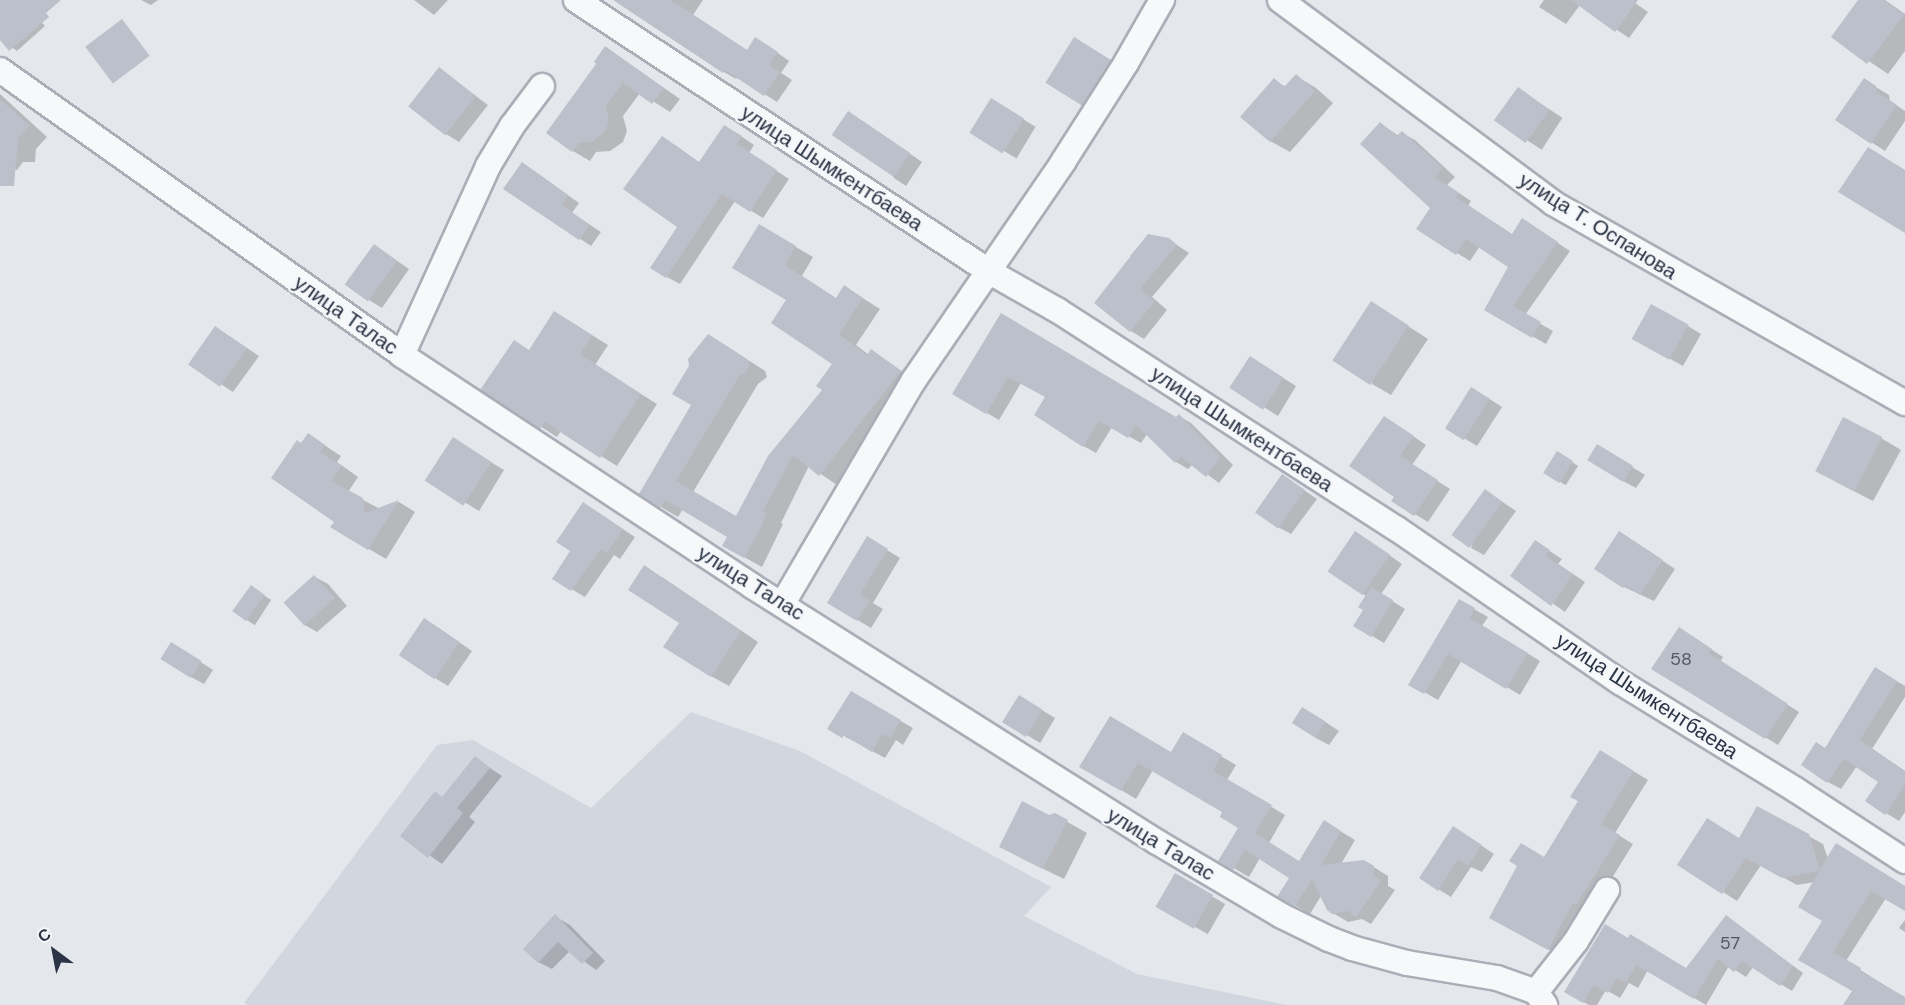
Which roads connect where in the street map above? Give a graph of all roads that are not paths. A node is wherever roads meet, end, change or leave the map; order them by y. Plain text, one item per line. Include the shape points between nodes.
1 (576, 0) edge
2 (1162, 0) edge
3 (1280, 0) edge
4 (0, 70) edge
5 (542, 86) dead end
6 (990, 272) junction
7 (402, 355) junction
8 (1905, 403) edge
9 (783, 603) junction
10 (1905, 861) edge
11 (1607, 890) dead end
12 (1541, 999) edge

1 - 6 street, улица Шымкентбаева
2 - 6 street via 1096,111
3 - 8 street, улица Т. Оспанова via 1553,204
4 - 7 street, улица Талас
5 - 7 street via 488,166
6 - 9 street via 914,380
6 - 10 street, улица Шымкентбаева via 1057,310 1272,448 1620,682
7 - 9 street, улица Талас
9 - 12 street, улица Талас via 1157,842 1282,916 1352,948 1407,963 1497,978
11 - 12 street

